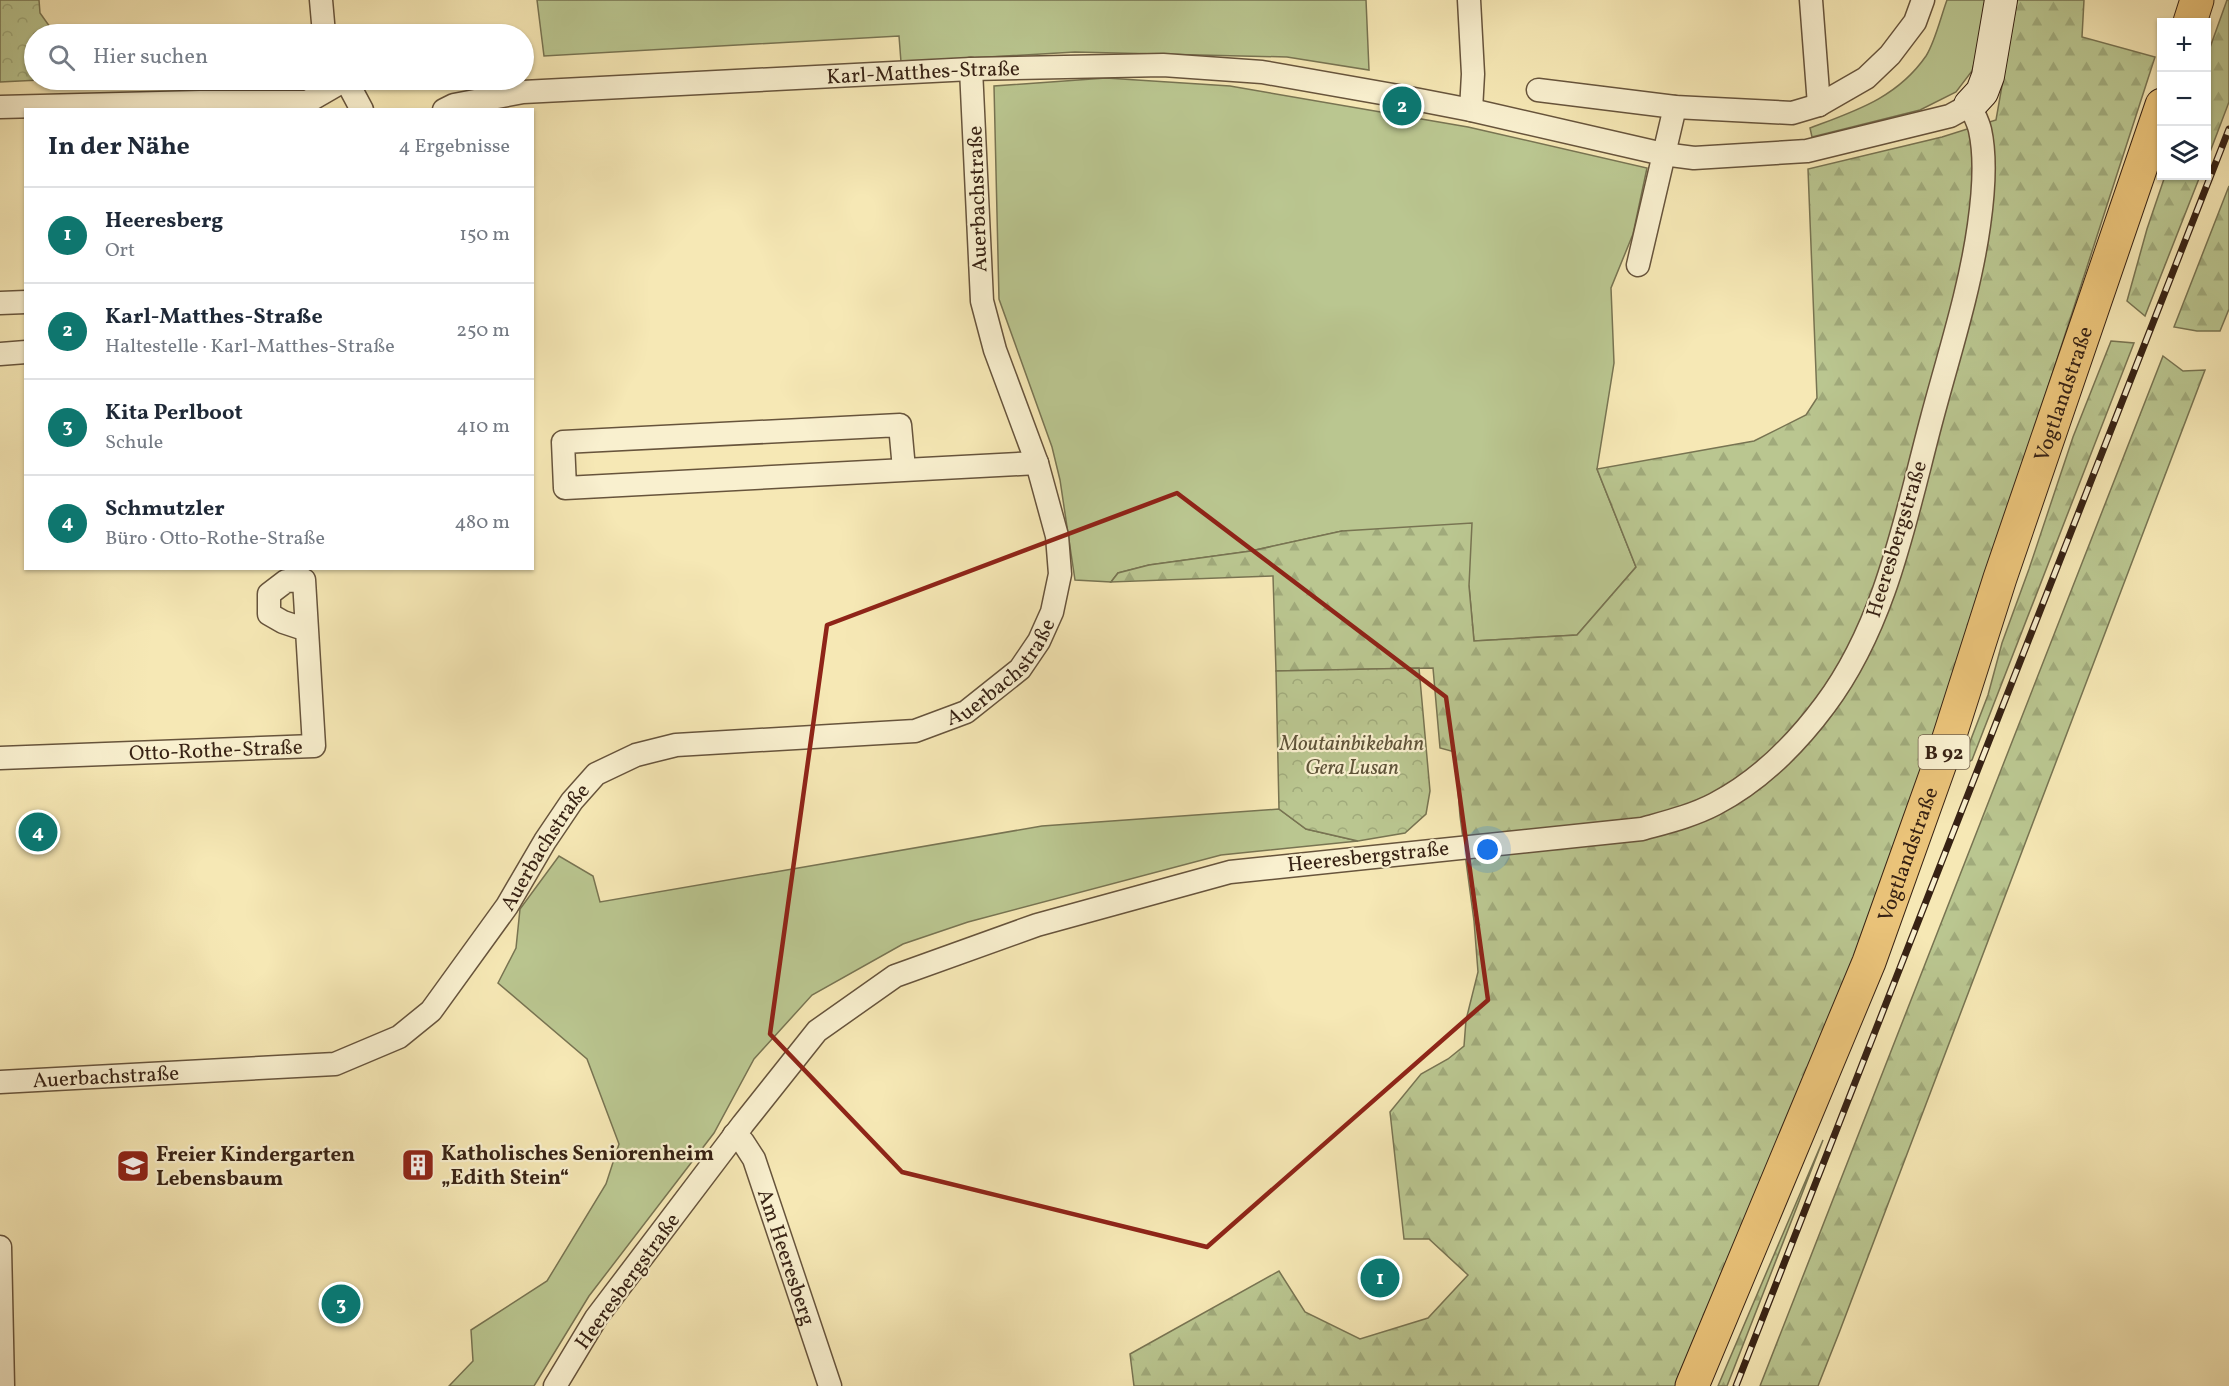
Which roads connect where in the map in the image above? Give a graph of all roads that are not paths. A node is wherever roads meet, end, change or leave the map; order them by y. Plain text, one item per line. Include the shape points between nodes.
1 (321, 0) edge
2 (1469, 0) edge
3 (1810, 0) edge
4 (1923, 0) edge
5 (2001, 0) edge
6 (2198, 0) edge
7 (2191, 18) edge
8 (323, 24) edge
9 (971, 69) junction
10 (328, 90) edge
11 (351, 90) edge
12 (1538, 90) dead end
13 (1819, 105) junction
14 (1970, 105) junction
15 (0, 107) edge
16 (1674, 107) junction
17 (361, 108) edge
18 (448, 108) edge
19 (1471, 110) junction
20 (2157, 120) edge
21 (1663, 154) junction
22 (1638, 265) dead end
23 (24, 302) edge
24 (0, 303) edge
25 (24, 352) edge
26 (0, 354) edge
27 (1037, 463) junction
28 (904, 469) junction
29 (307, 630) dead end
30 (0, 758) edge
31 (0, 1082) edge
32 (734, 1135) junction
33 (0, 1247) edge
34 (3, 1386) edge
35 (555, 1386) edge
36 (830, 1386) edge
37 (1692, 1386) edge

1 - 8 street
2 - 19 street
3 - 13 street
4 - 13 street via 1915,22 1890,55 1866,78
5 - 14 street via 1988,76 1982,92
6 - 7 main road
9 - 18 street, Karl-Matthes-Straße via 523,92
9 - 19 street, Karl-Matthes-Straße via 1163,65 1262,72
9 - 27 street, Auerbachstraße via 982,301 995,350
10 - 15 street via 307,102
11 - 17 street
12 - 16 street
13 - 16 street via 1792,113
14 - 21 street, Karl-Matthes-Straße via 1950,116 1807,151 1694,158
14 - 32 street, Heeresbergstraße via 1980,129 1983,159 1979,224 1970,275 1880,602 1856,655 1826,704 1756,778 1715,804 1642,829 1230,872 1037,925 896,976 817,1031
16 - 21 street
19 - 21 street, Karl-Matthes-Straße
20 - 37 main road, Vogtlandstraße / B 92 via 1948,741 1869,962
21 - 22 street
23 - 24 street
25 - 26 street
27 - 28 street
27 - 31 street, Auerbachstraße via 1057,536 1060,574 1052,612 1020,669 966,712 915,731 676,745 636,755 596,774 572,801 507,906 431,1011 399,1037 335,1064
28 - 28 street via 565,488 563,442 900,425
29 - 30 street, Otto-Rothe-Straße via 314,746
32 - 35 street, Heeresbergstraße via 596,1318
32 - 36 street, Am Heeresberg via 754,1159
33 - 34 street

